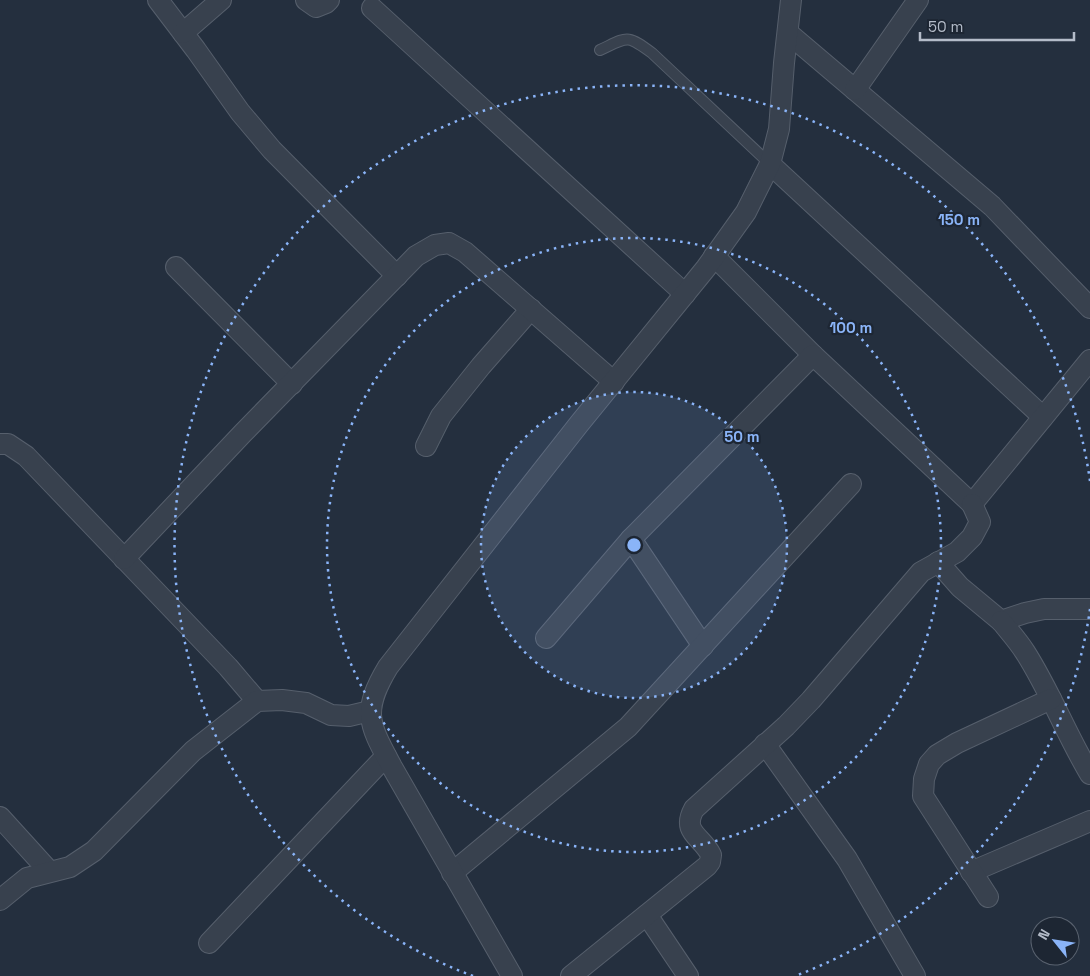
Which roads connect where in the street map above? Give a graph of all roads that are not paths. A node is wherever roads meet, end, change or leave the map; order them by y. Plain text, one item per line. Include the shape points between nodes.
1 (158, 0) edge
2 (221, 0) edge
3 (306, 0) edge
4 (329, 0) edge
5 (791, 0) edge
6 (918, 0) edge
7 (372, 8) dead end
8 (183, 33) junction
9 (788, 33) junction
10 (600, 50) dead end
11 (855, 90) junction
12 (770, 164) junction
13 (714, 256) junction
14 (176, 267) dead end
15 (397, 276) junction
16 (685, 294) junction
17 (1090, 308) edge
18 (531, 309) junction
19 (813, 355) junction
20 (1090, 360) edge
21 (614, 382) junction
22 (292, 384) junction
23 (1043, 417) junction
24 (0, 444) edge
25 (426, 446) dead end
26 (851, 484) dead end
27 (972, 504) junction
28 (631, 539) junction
29 (124, 559) junction
30 (938, 562) junction
31 (1090, 608) edge
32 (1002, 621) junction
33 (546, 638) dead end
34 (703, 646) junction
35 (1051, 699) junction
36 (257, 701) junction
37 (370, 711) junction
38 (765, 744) junction
39 (386, 756) junction
40 (1090, 774) edge
41 (0, 817) edge
42 (1090, 821) edge
43 (49, 871) junction
44 (971, 872) junction
45 (452, 873) junction
46 (988, 897) dead end
47 (0, 900) edge
48 (647, 915) junction
49 (209, 943) dead end
50 (512, 976) edge
51 (571, 976) edge
52 (688, 976) edge
53 (915, 976) edge

1 - 8 street
2 - 8 street
3 - 4 street via 316,7
5 - 9 street
6 - 11 street
7 - 16 street
8 - 15 street via 272,150
9 - 11 street
9 - 12 street via 779,129
10 - 12 lane via 622,40 631,39 638,43
11 - 17 street via 992,206
12 - 13 street via 746,212
12 - 23 street
13 - 16 street
13 - 19 street
14 - 22 street
15 - 18 street via 416,256 435,245 450,243
15 - 22 street
16 - 21 street
18 - 21 street
18 - 25 street via 441,416
19 - 27 street
19 - 28 street
20 - 23 street
21 - 37 street via 388,667 377,685
22 - 29 street
23 - 27 street
24 - 29 street via 8,444 26,456
26 - 34 street
27 - 30 street via 980,522 972,537 957,552
28 - 33 street
28 - 34 street
29 - 36 street
30 - 32 street via 960,587
30 - 38 street via 921,572 811,700
31 - 32 street via 1044,609
32 - 35 street via 1024,650
34 - 45 street via 628,727
35 - 40 street
35 - 44 street via 958,743 937,755 929,764 923,796
36 - 37 street via 282,700 306,704 331,715 349,716
36 - 43 street via 192,751 94,851 70,867
37 - 39 street via 374,733
38 - 48 street via 694,809 689,825 708,849 710,862
38 - 53 street via 847,859
39 - 45 street
39 - 49 street
41 - 43 street
42 - 44 street
43 - 47 street via 27,878
44 - 46 street
45 - 50 street
48 - 51 street
48 - 52 street

